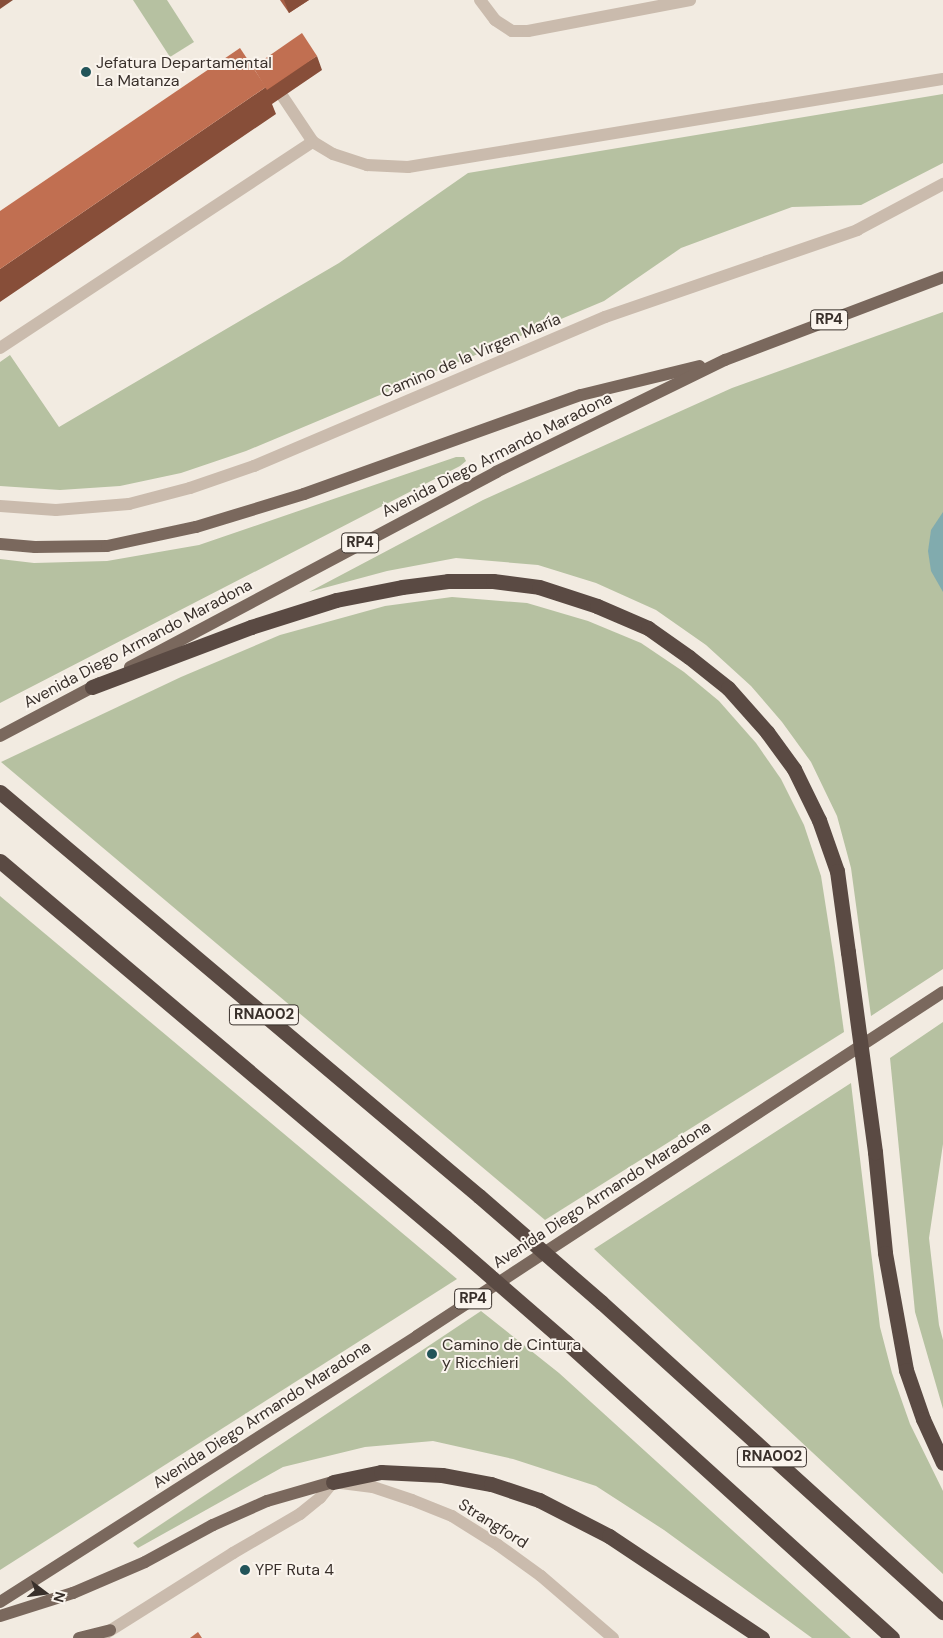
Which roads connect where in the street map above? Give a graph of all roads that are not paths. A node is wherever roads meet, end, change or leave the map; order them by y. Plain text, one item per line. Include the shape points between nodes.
1 (480, 0) edge
2 (626, 0) edge
3 (690, 0) edge
4 (619, 12) junction
5 (943, 78) edge
6 (283, 97) dead end
7 (313, 142) junction
8 (943, 184) edge
9 (943, 277) edge
10 (0, 348) edge
11 (725, 360) junction
12 (0, 506) edge
13 (0, 544) edge
14 (92, 687) junction
15 (0, 736) edge
16 (0, 792) edge
17 (0, 862) edge
18 (943, 992) edge
19 (943, 1463) edge
20 (333, 1482) junction
21 (0, 1602) edge
22 (943, 1612) edge
23 (0, 1616) edge
24 (113, 1634) edge
25 (79, 1638) edge
26 (98, 1638) edge
27 (613, 1638) edge
28 (762, 1638) edge
29 (892, 1638) edge

1 - 4 street via 495,20 512,31 528,31
2 - 4 street
3 - 4 street
5 - 7 street via 408,167 367,165 332,154
6 - 7 street
7 - 10 street
8 - 12 street, Camino de la Virgen María via 858,230 605,317 254,466 190,488 129,504 56,510
9 - 11 main road, Avenida Diego Armando Maradona / RP4
11 - 13 main road via 582,395 304,494 196,527 107,546
11 - 14 main road, Avenida Diego Armando Maradona / RP4 via 496,472
14 - 15 main road, Avenida Diego Armando Maradona / RP4
14 - 19 highway, bridge via 251,627 336,600 448,581 539,587 597,606 648,628 728,688 794,769 820,820 837,871 897,1328 923,1419
16 - 22 highway, RNA002, bridge via 601,1302
17 - 29 highway, RNA002, bridge via 445,1236
18 - 21 main road, Avenida Diego Armando Maradona / RP4 via 417,1336
20 - 23 main road via 267,1501 213,1525 145,1562 82,1589
20 - 24 street via 300,1514 233,1553
20 - 27 street, Strangford via 373,1488 452,1516 541,1576
20 - 28 highway via 381,1472 442,1475 491,1484 539,1500 609,1536
24 - 25 main road
24 - 26 street

